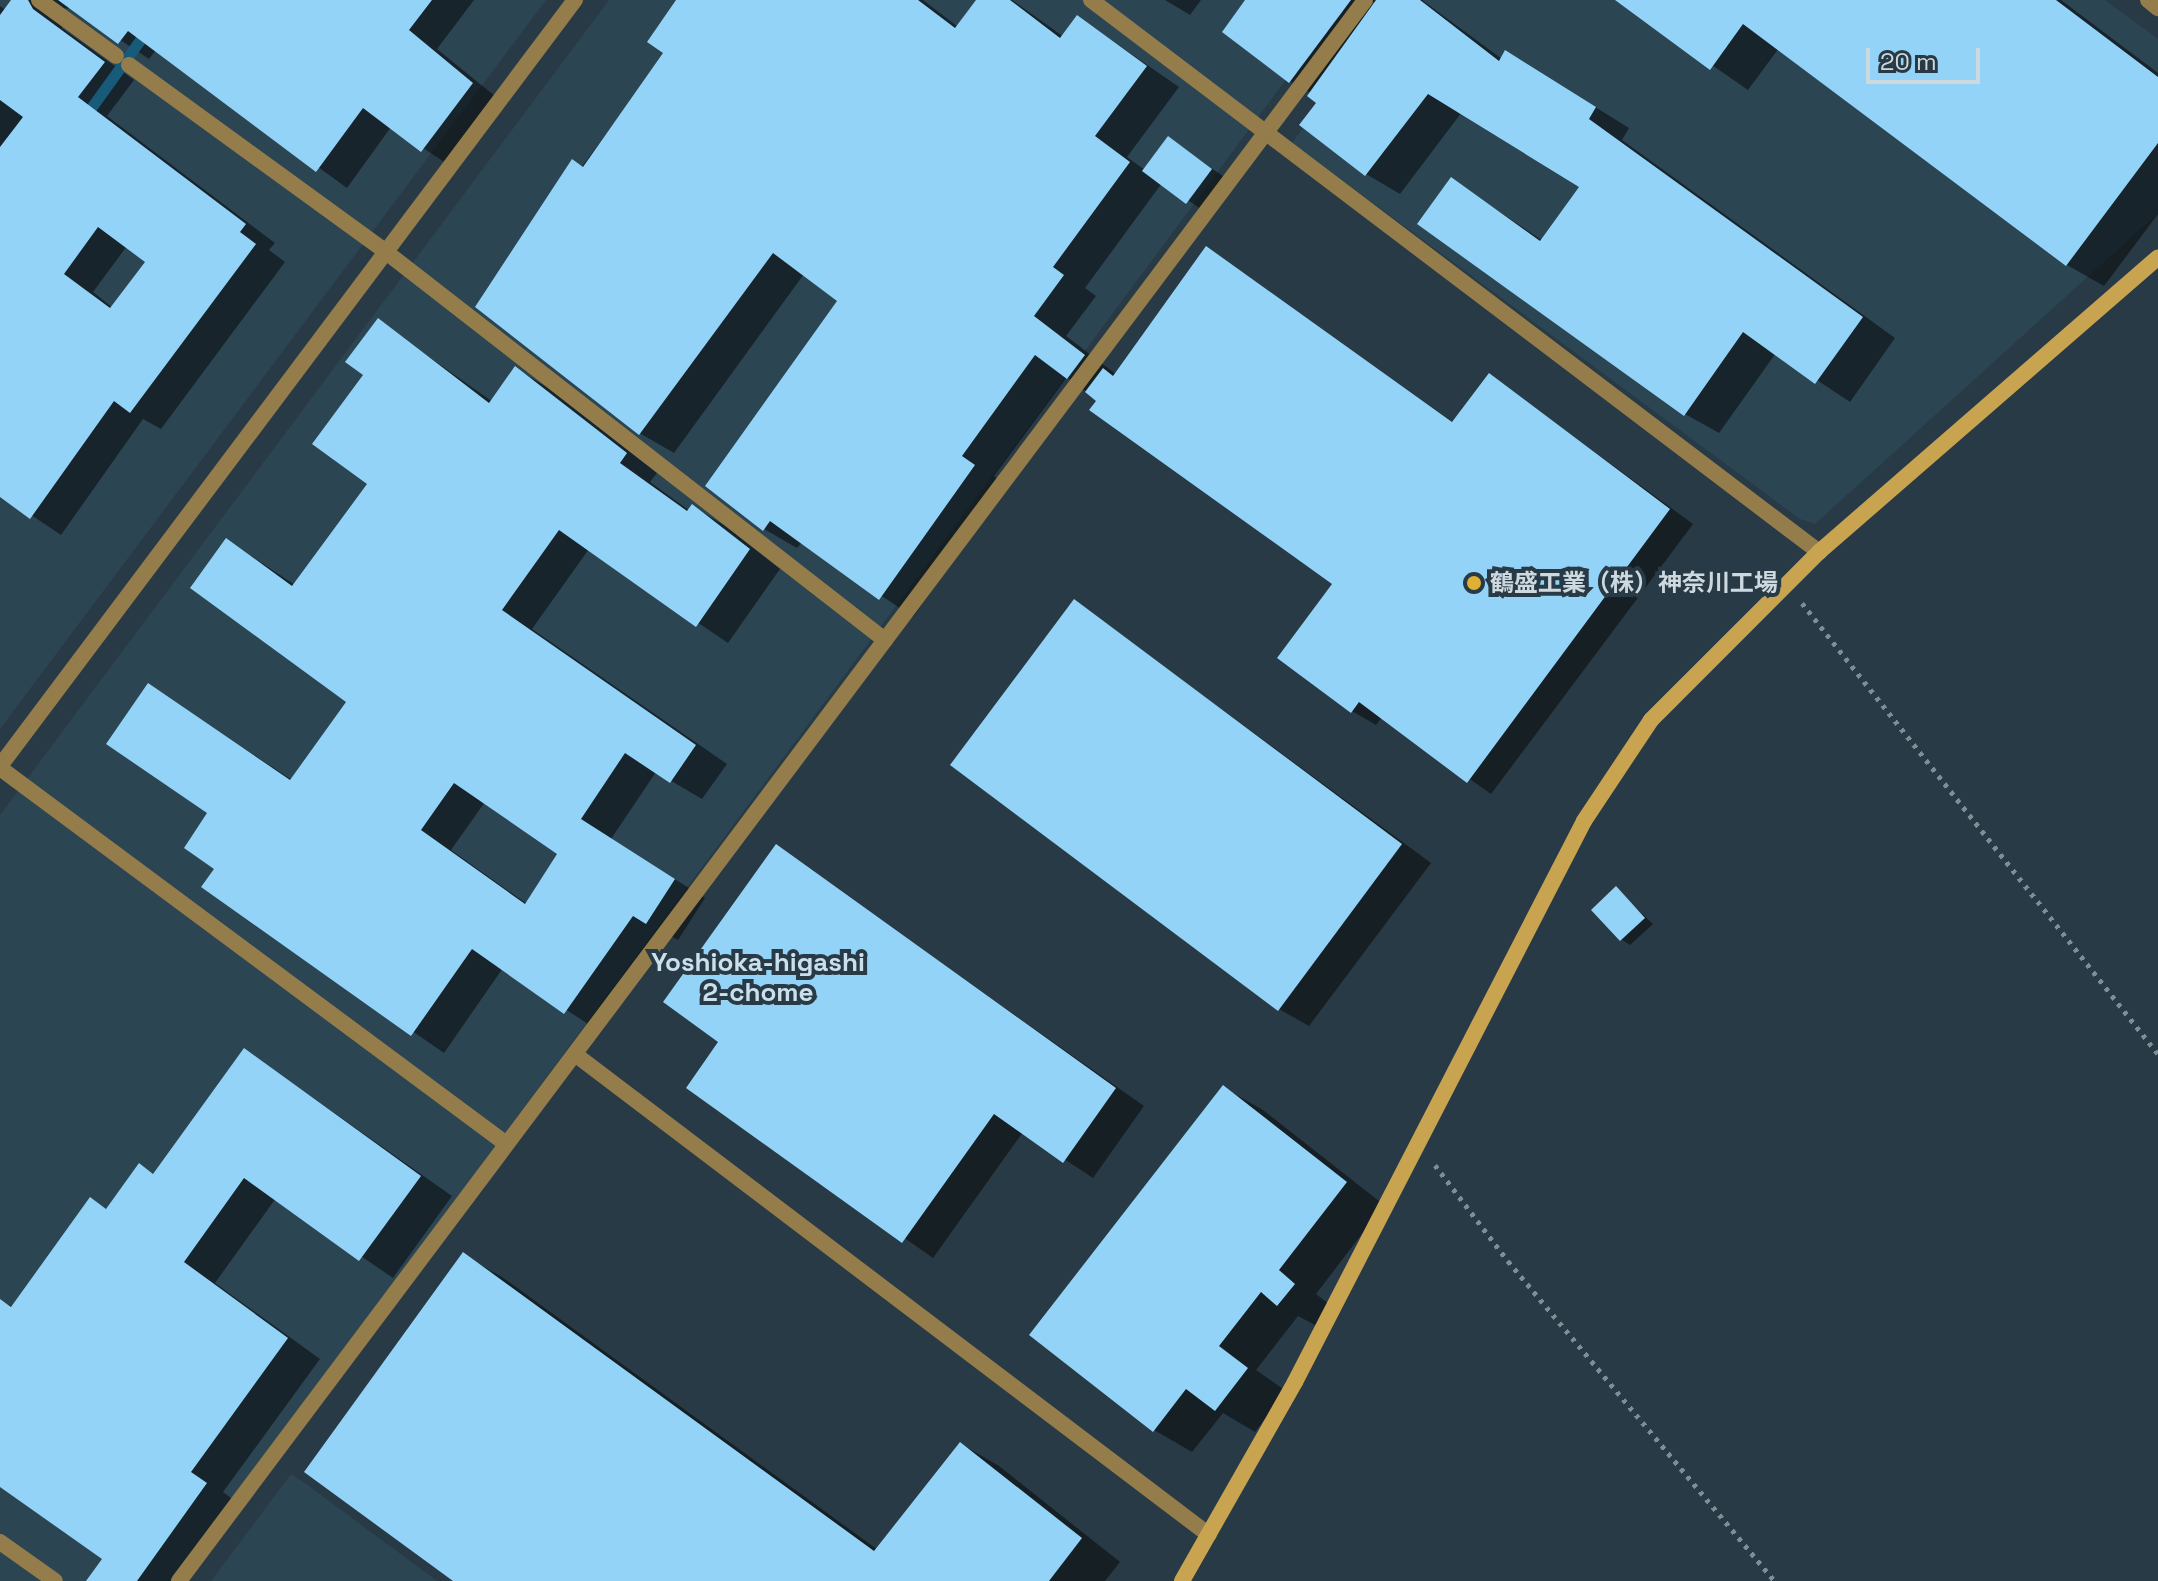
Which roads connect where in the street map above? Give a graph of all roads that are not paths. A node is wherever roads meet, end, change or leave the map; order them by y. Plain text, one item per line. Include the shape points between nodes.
1 (39, 0) edge
2 (575, 0) edge
3 (1091, 0) edge
4 (1365, 0) edge
5 (2148, 0) edge
6 (2158, 8) edge
7 (1266, 133) junction
8 (386, 252) junction
9 (2158, 257) edge
10 (1819, 552) junction
11 (885, 640) junction
12 (0, 767) edge
13 (576, 1055) junction
14 (505, 1143) junction
15 (1209, 1535) junction
16 (0, 1542) edge
17 (55, 1581) edge
18 (179, 1581) edge
19 (1182, 1581) edge

1 - 8 street
2 - 8 street
3 - 7 street
4 - 7 street
5 - 6 street
7 - 10 street
7 - 11 street
8 - 11 street
8 - 12 street
9 - 10 street
10 - 15 street via 1679,690 1624,757 1584,821
11 - 13 street
12 - 14 street
13 - 14 street
13 - 15 street
14 - 18 street
15 - 19 street
16 - 17 street

